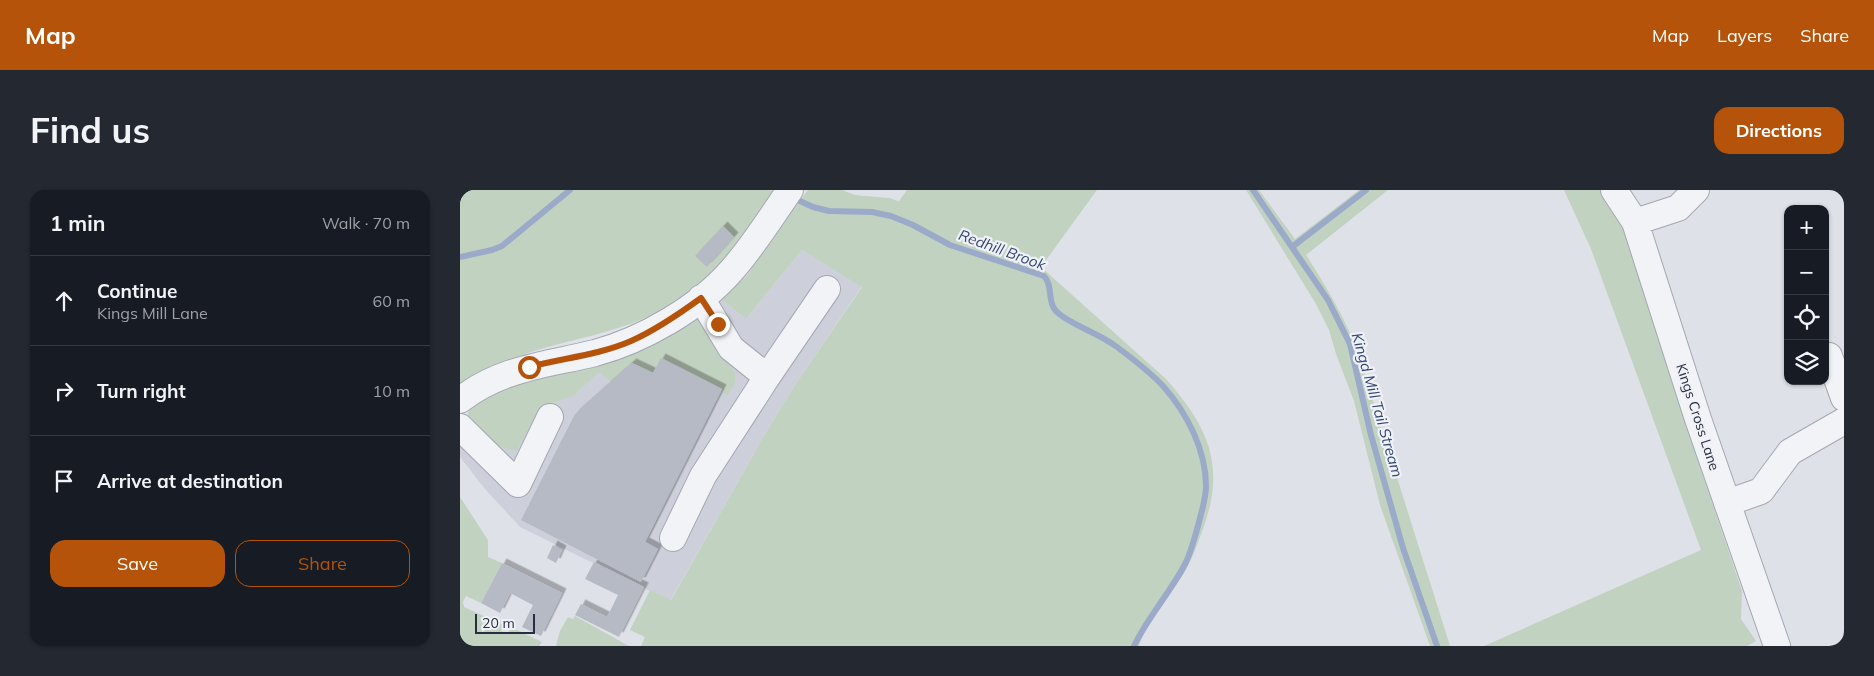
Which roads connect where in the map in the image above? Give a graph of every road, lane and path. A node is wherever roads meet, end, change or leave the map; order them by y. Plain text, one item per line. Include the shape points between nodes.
1 (1614, 190) edge
2 (1696, 190) edge
3 (786, 197) edge
4 (1634, 222) junction
5 (827, 289) dead end
6 (701, 298) junction
7 (1829, 356) dead end
8 (767, 377) junction
9 (1844, 398) edge
10 (460, 400) edge
11 (550, 417) dead end
12 (1844, 421) edge
13 (460, 427) edge
14 (1727, 503) junction
15 (673, 538) dead end
16 (1777, 646) edge

1 - 4 street, Kings Cross Lane
2 - 4 street via 1678,208
3 - 6 street via 732,270
4 - 14 street, Kings Cross Lane
5 - 8 street
6 - 8 street via 731,348
6 - 10 street via 632,341 501,376
7 - 9 street
8 - 15 street via 703,476
11 - 13 street via 518,484
12 - 14 street via 1790,452 1761,491
14 - 16 street, Kings Cross Lane

